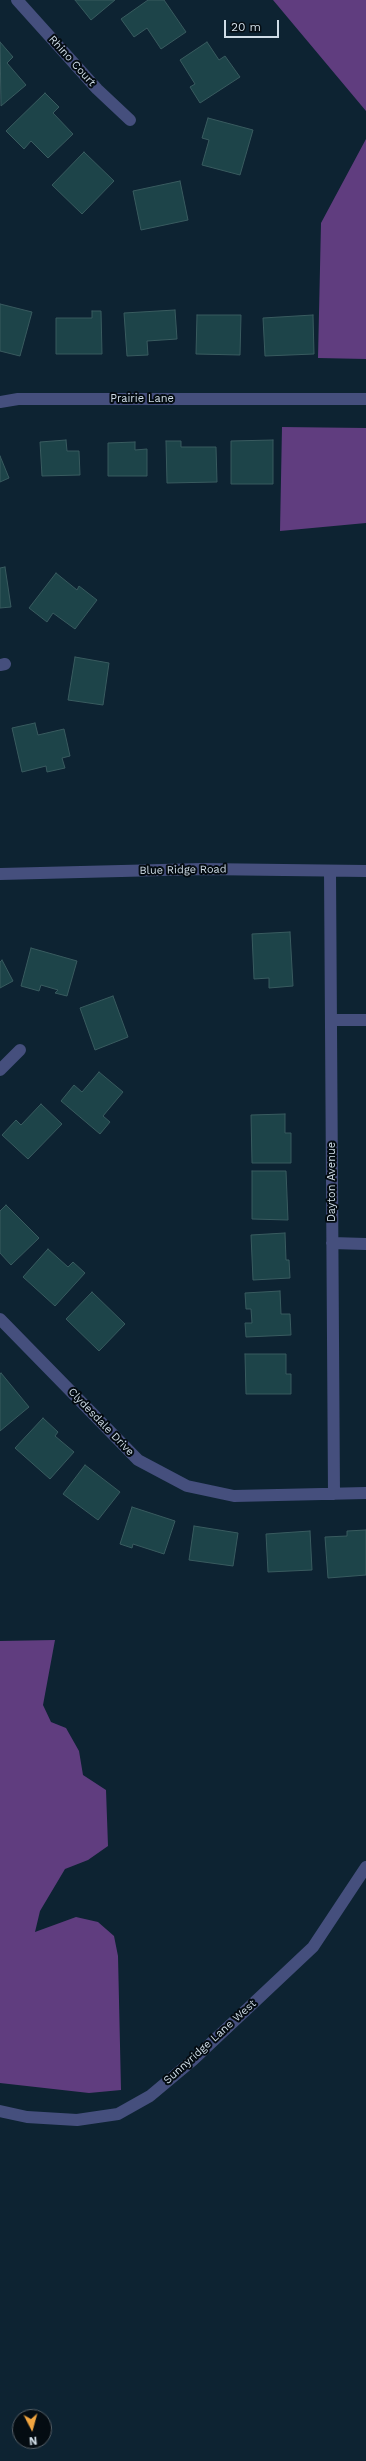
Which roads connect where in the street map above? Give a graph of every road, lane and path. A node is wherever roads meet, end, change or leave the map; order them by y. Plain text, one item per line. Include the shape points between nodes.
1 (16, 0) edge
2 (130, 120) dead end
3 (366, 399) edge
4 (0, 402) edge
5 (330, 871) junction
6 (366, 871) edge
7 (0, 874) edge
8 (331, 1020) junction
9 (366, 1020) edge
10 (20, 1050) dead end
11 (0, 1070) edge
12 (332, 1243) junction
13 (366, 1244) edge
14 (0, 1319) edge
15 (366, 1493) edge
16 (334, 1494) junction
17 (366, 1867) edge
18 (0, 2111) edge

1 - 2 street, Rhino Court via 97,89
3 - 4 street, Prairie Lane via 18,398
5 - 6 street, Blue Ridge Road
5 - 7 street, Blue Ridge Road via 202,869
5 - 8 street, Dayton Avenue
8 - 9 street
8 - 12 street, Dayton Avenue
10 - 11 street
12 - 13 street
12 - 16 street, Dayton Avenue
14 - 16 street, Clydesdale Drive via 138,1460 187,1486 234,1496
15 - 16 street, Clydesdale Drive
17 - 18 street, Sunnyridge Lane West via 313,1948 193,2060 150,2096 118,2114 77,2120 27,2117

